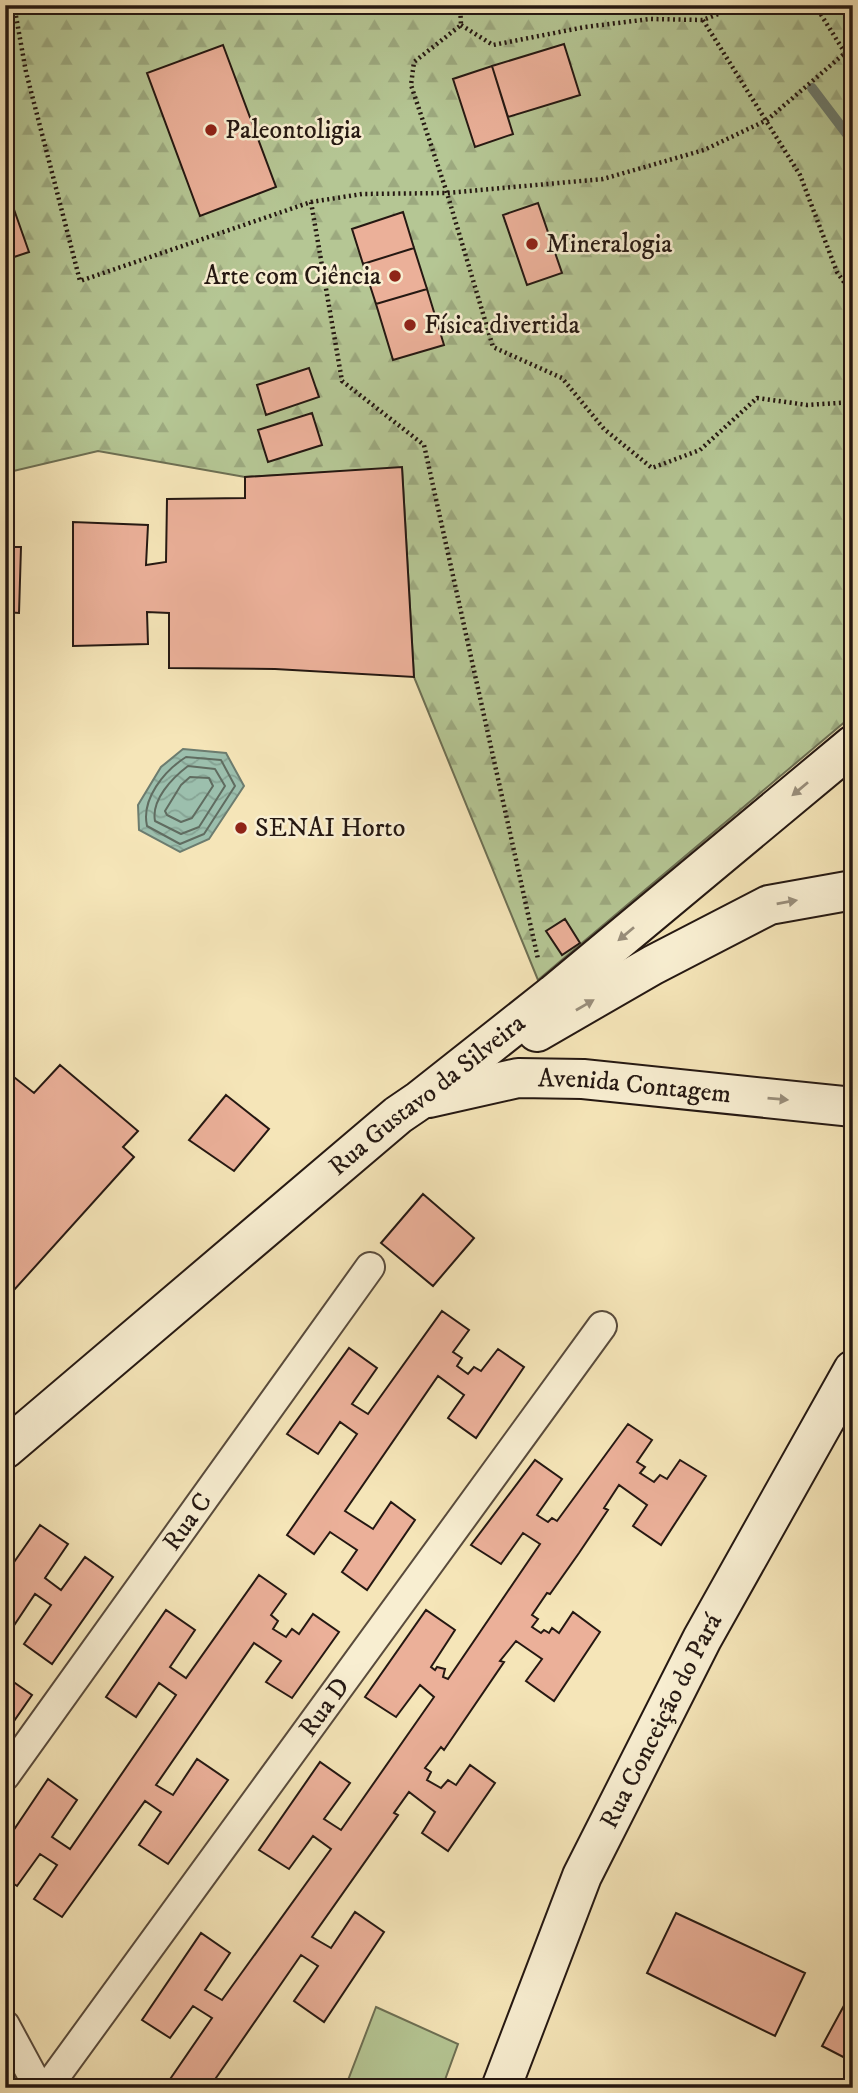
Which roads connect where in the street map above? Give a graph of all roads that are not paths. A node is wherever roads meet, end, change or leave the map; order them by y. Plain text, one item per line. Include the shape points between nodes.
1 (853, 745) edge
2 (853, 890) edge
3 (420, 1100) junction
4 (853, 1107) edge
5 (370, 1266) dead end
6 (602, 1326) dead end
7 (853, 1370) edge
8 (5, 1449) edge
9 (5, 1776) edge
10 (5, 2025) edge
11 (39, 2088) edge
12 (47, 2088) edge
13 (501, 2088) edge

1 -> 3 main road, Rua Gustavo da Silveira
3 -> 2 main road via 653,965 769,905
3 -> 4 main road, Avenida Contagem via 518,1078 570,1078
3 - 8 main road, Rua Gustavo da Silveira
5 - 9 street, Rua C
6 - 12 street, Rua D
7 - 13 main road, Rua Conceição do Pará via 702,1639 582,1876
10 - 11 street

